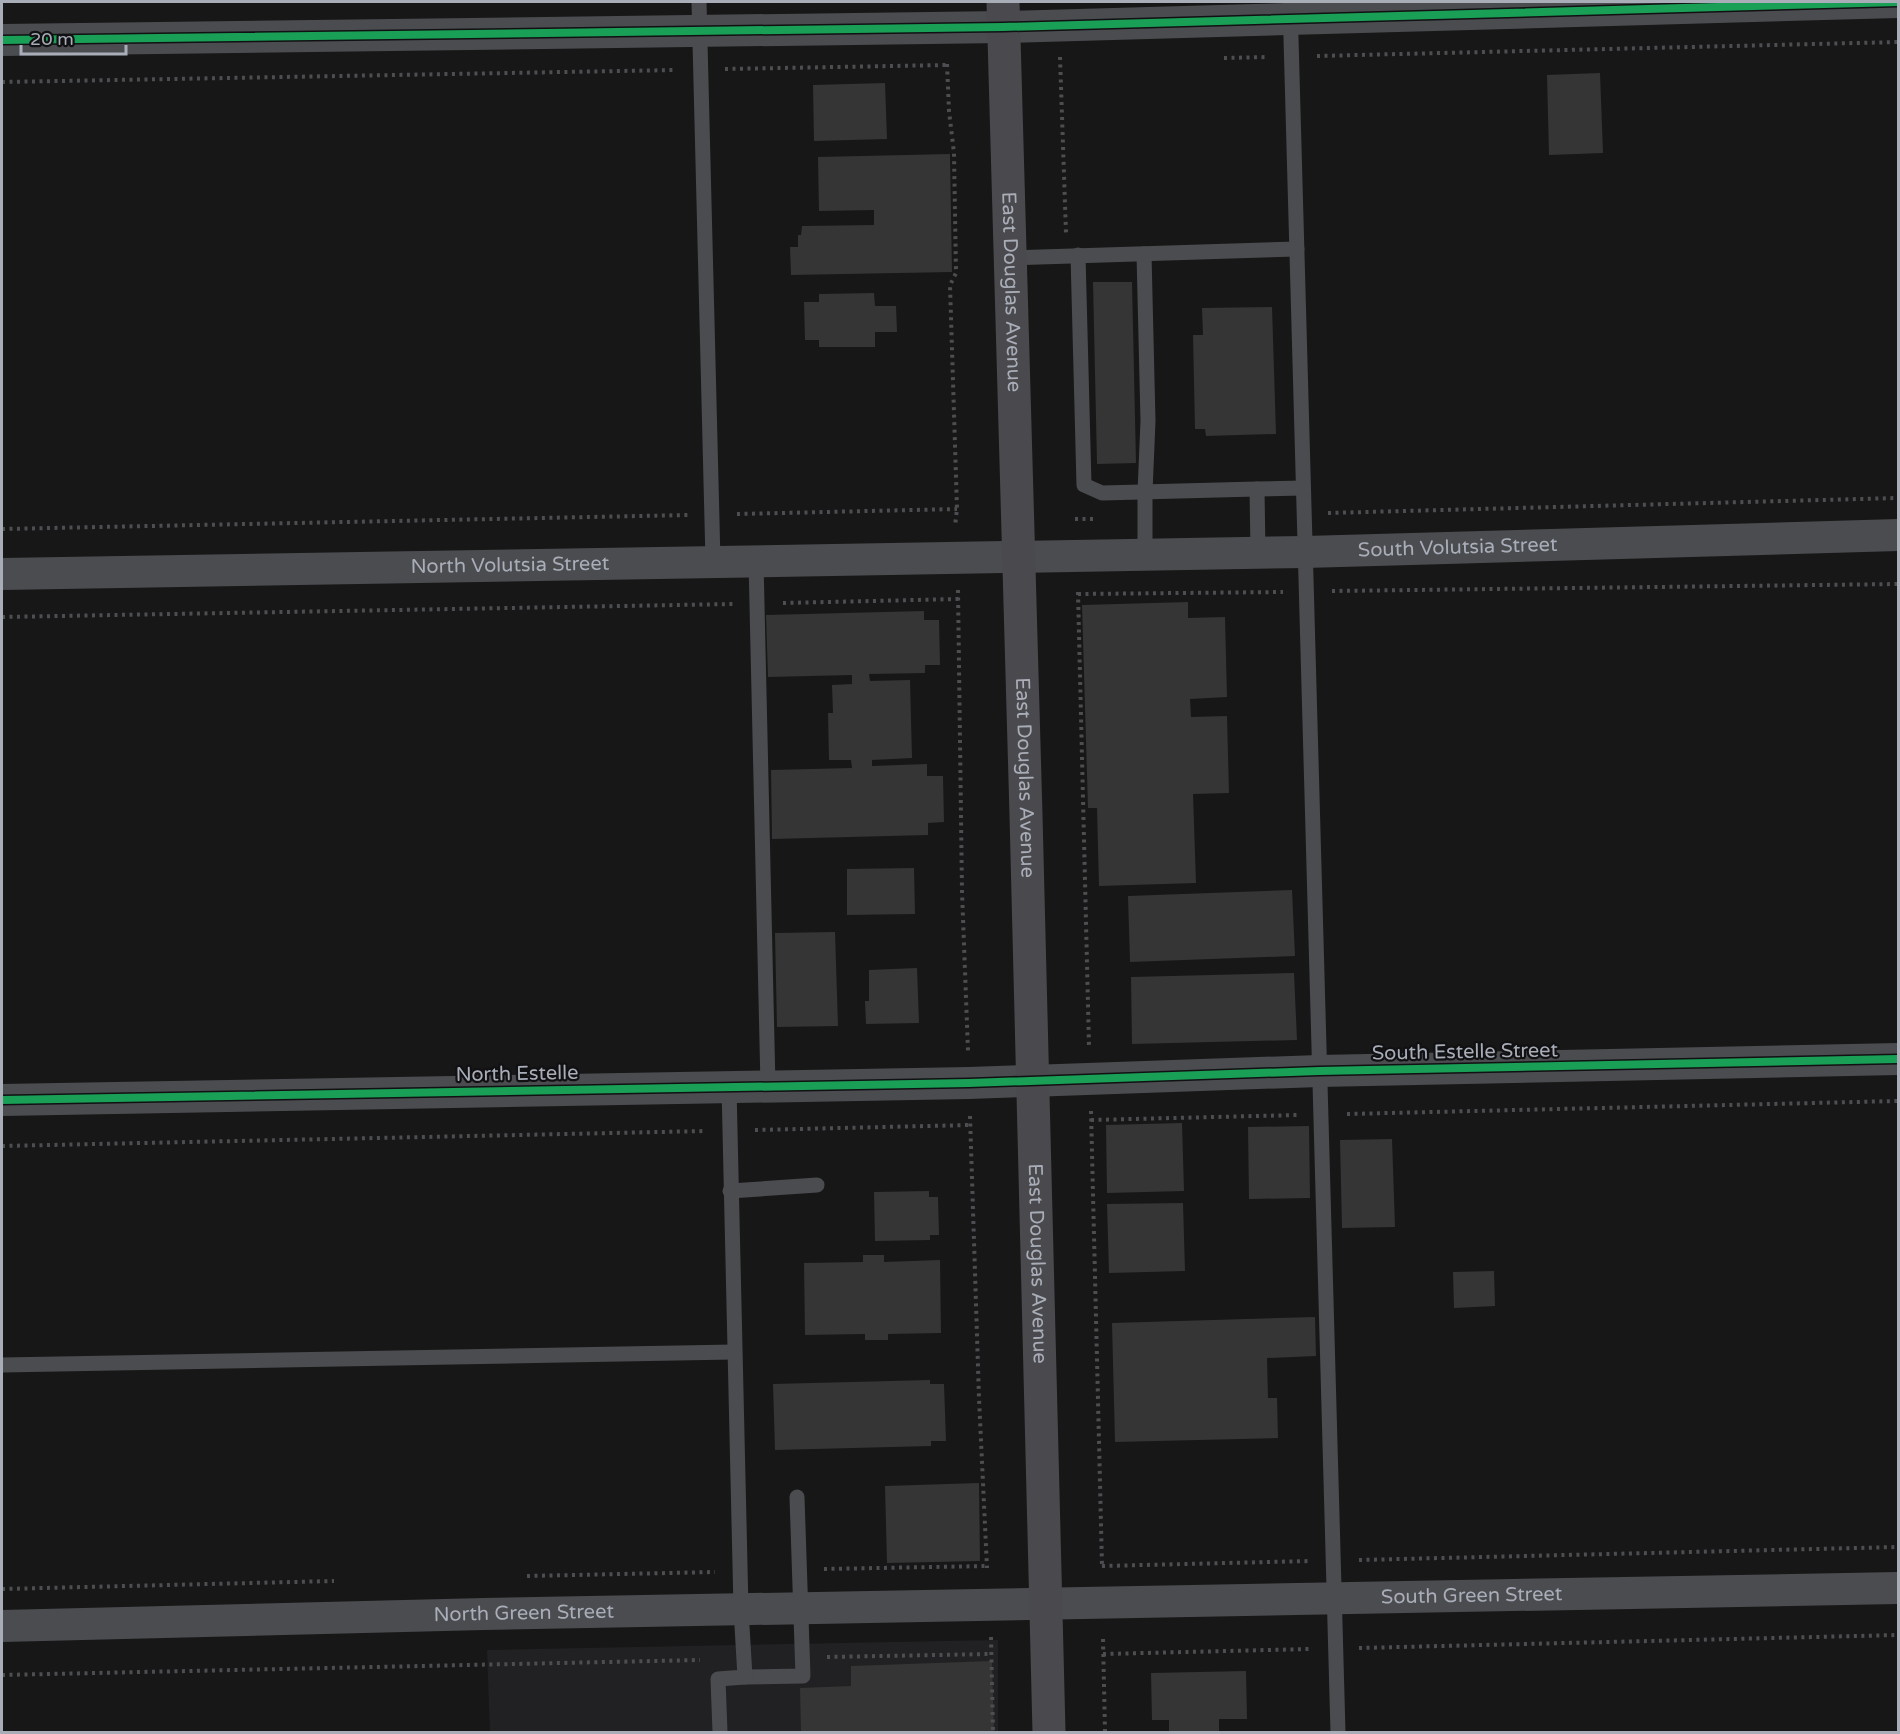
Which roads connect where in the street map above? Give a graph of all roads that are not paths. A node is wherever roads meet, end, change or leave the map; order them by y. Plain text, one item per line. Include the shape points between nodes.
1 (1899, 2) edge
2 (1291, 10) edge
3 (1003, 14) edge
4 (699, 16) edge
5 (2, 40) edge
6 (1297, 249) junction
7 (1144, 254) junction
8 (1078, 255) junction
9 (1010, 258) junction
10 (1303, 488) junction
11 (1257, 489) junction
12 (1145, 492) junction
13 (1899, 535) edge
14 (1258, 552) junction
15 (1305, 552) junction
16 (1145, 554) junction
17 (1018, 556) junction
18 (713, 561) junction
19 (756, 561) junction
20 (2, 574) edge
21 (1899, 1059) edge
22 (1319, 1071) junction
23 (1032, 1081) junction
24 (768, 1086) junction
25 (729, 1087) junction
26 (2, 1100) edge
27 (817, 1185) dead end
28 (730, 1191) junction
29 (734, 1352) junction
30 (2, 1365) edge
31 (797, 1497) dead end
32 (1899, 1588) edge
33 (1334, 1599) junction
34 (1045, 1604) junction
35 (800, 1608) junction
36 (741, 1609) junction
37 (2, 1626) edge
38 (745, 1677) junction
39 (720, 1732) edge
40 (1048, 1732) edge
41 (1338, 1732) edge

1 - 2 street
2 - 3 street
2 - 6 lane
3 - 4 street via 946,27
3 - 9 main road, East Douglas Avenue
4 - 5 street
4 - 18 lane
6 - 7 lane
6 - 10 lane
7 - 8 lane
7 - 12 lane via 1139,315
8 - 9 lane
8 - 12 lane via 1087,315 1089,422 1084,485 1102,493
9 - 17 main road, East Douglas Avenue
10 - 11 lane
10 - 15 lane
11 - 12 lane
11 - 14 lane
12 - 16 lane
13 - 15 street, South Volutsia Street
14 - 15 street, South Volutsia Street
14 - 16 street, South Volutsia Street
15 - 22 lane
16 - 17 street, South Volutsia Street
17 - 19 street, North Volutsia Street
17 - 23 main road, East Douglas Avenue
18 - 19 street, North Volutsia Street
18 - 20 street, North Volutsia Street
19 - 24 lane
21 - 22 street, South Estelle Street
22 - 23 street, South Estelle Street
22 - 33 lane
23 - 24 street, North Estelle
23 - 34 main road, East Douglas Avenue
24 - 25 street, North Estelle
25 - 26 street, North Estelle
25 - 28 lane
27 - 28 lane
28 - 29 lane
29 - 30 lane
29 - 36 lane
31 - 35 lane
32 - 33 street, South Green Street
33 - 34 street, South Green Street
33 - 41 lane
34 - 35 street, North Green Street
34 - 40 main road, East Douglas Avenue
35 - 36 street, North Green Street
35 - 38 lane via 803,1676
36 - 37 street, North Green Street
36 - 38 lane
38 - 39 lane via 718,1679

